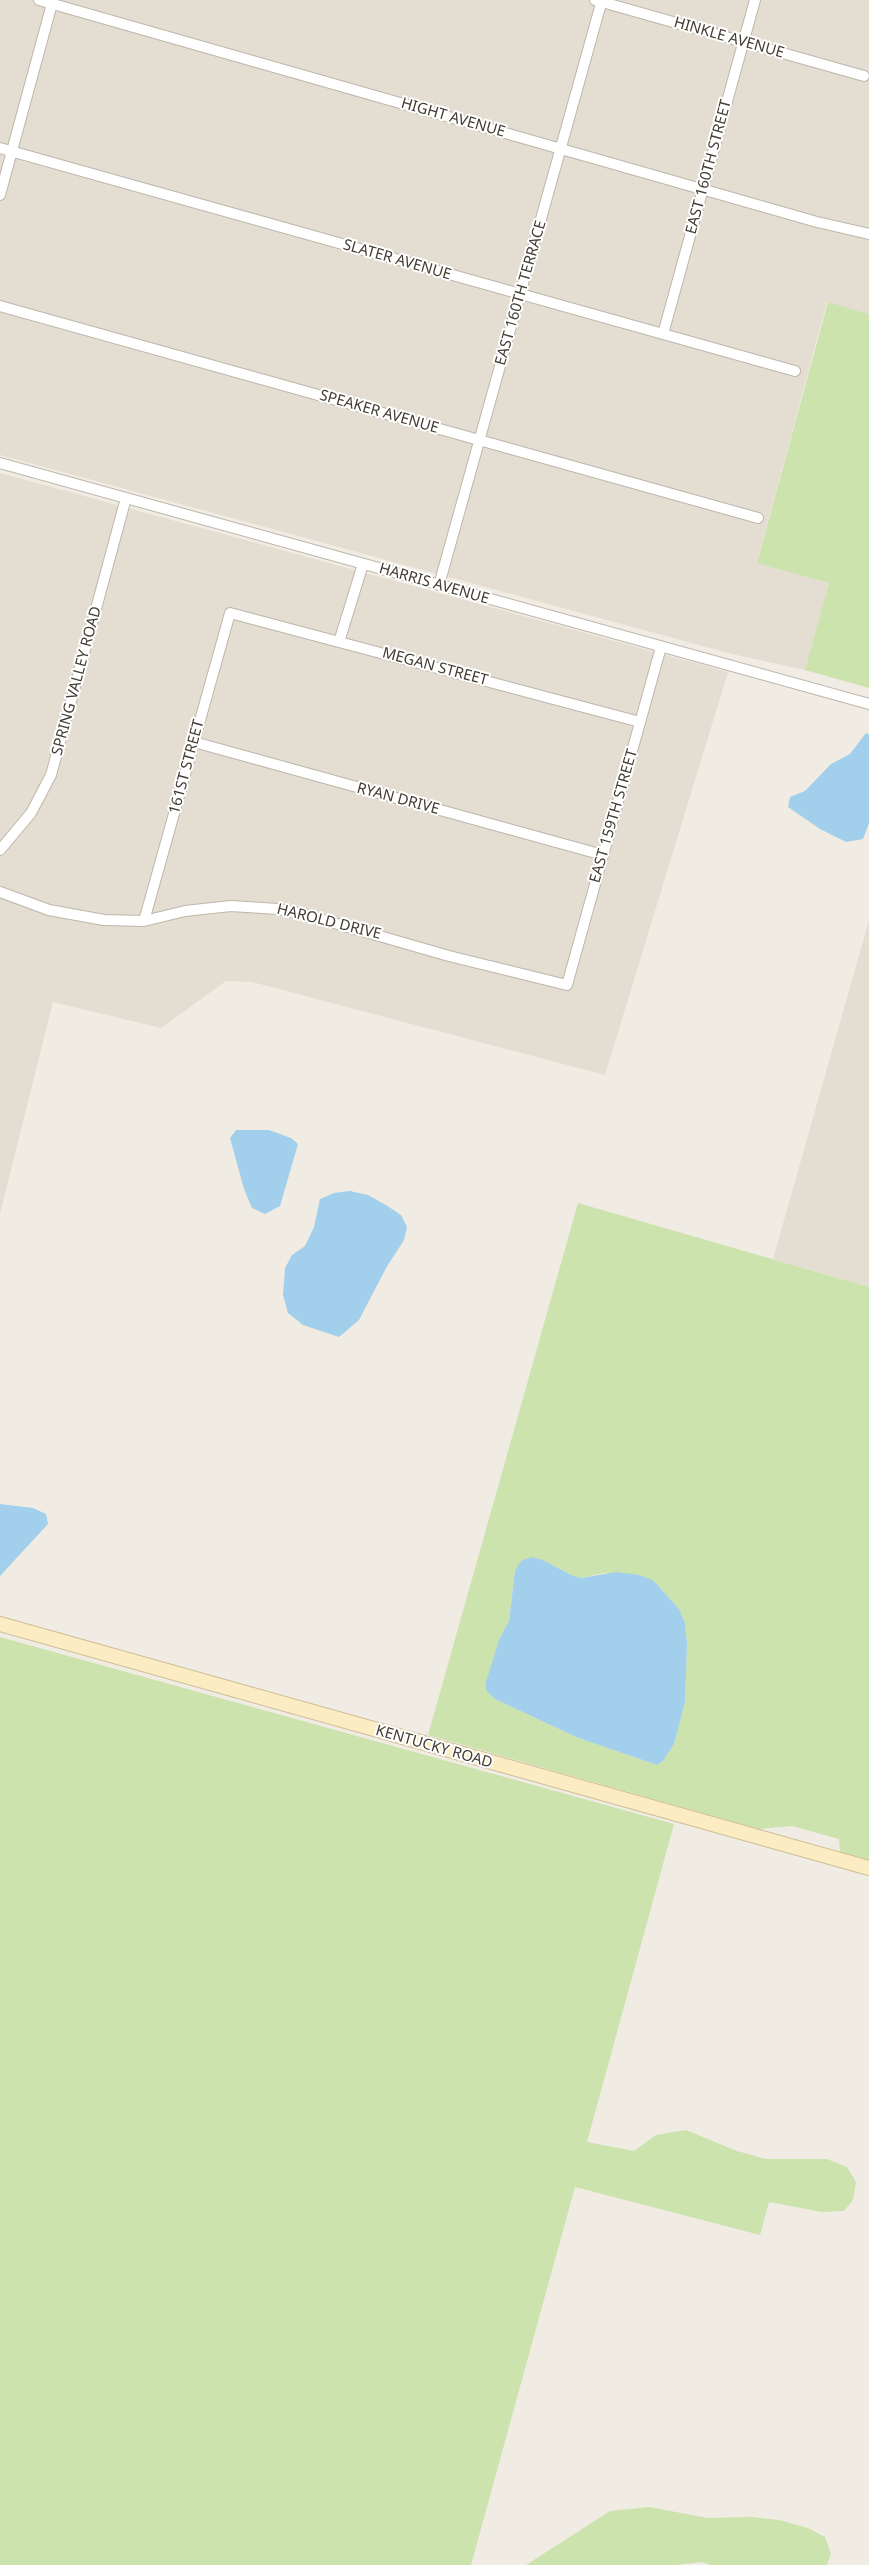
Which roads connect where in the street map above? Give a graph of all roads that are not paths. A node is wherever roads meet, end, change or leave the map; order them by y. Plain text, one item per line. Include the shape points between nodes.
1 (39, 0) edge
2 (754, 0) edge
3 (599, 1) edge
4 (53, 2) edge
5 (743, 42) junction
6 (864, 76) dead end
7 (0, 148) edge
8 (560, 149) junction
9 (12, 151) junction
10 (703, 189) junction
11 (0, 195) edge
12 (869, 234) edge
13 (520, 294) junction
14 (0, 306) edge
15 (663, 334) junction
16 (794, 372) dead end
17 (480, 440) junction
18 (0, 464) edge
19 (126, 498) junction
20 (758, 518) dead end
21 (363, 564) junction
22 (439, 585) junction
23 (230, 613) joint
24 (339, 642) junction
25 (661, 648) junction
26 (869, 704) edge
27 (640, 722) junction
28 (194, 742) junction
29 (0, 850) edge
30 (602, 855) junction
31 (0, 892) edge
32 (144, 921) junction
33 (567, 986) joint
34 (0, 1624) edge
35 (869, 1868) edge

1 - 4 street, HIGHT AVENUE
2 - 5 street, EAST 160TH STREET
3 - 5 street, HINKLE AVENUE
3 - 8 street, EAST 160TH TERRACE
4 - 8 street, HIGHT AVENUE
4 - 9 street
5 - 6 street, HINKLE AVENUE
5 - 10 street, EAST 160TH STREET
7 - 9 street, SLATER AVENUE
8 - 10 street, HIGHT AVENUE
8 - 13 street, EAST 160TH TERRACE
9 - 11 street
9 - 13 street, SLATER AVENUE
10 - 12 street, HIGHT AVENUE
10 - 15 street, EAST 160TH STREET
13 - 15 street, SLATER AVENUE
13 - 17 street, EAST 160TH TERRACE
14 - 17 street, SPEAKER AVENUE
15 - 16 street, SLATER AVENUE
17 - 20 street, SPEAKER AVENUE
17 - 22 street, EAST 160TH TERRACE
18 - 19 street, HARRIS AVENUE
19 - 21 street, HARRIS AVENUE
19 - 29 street, SPRING VALLEY ROAD via 51,775 31,814
21 - 22 street, HARRIS AVENUE
21 - 24 street
22 - 25 street, HARRIS AVENUE
23 - 24 street, MEGAN STREET
23 - 28 street, 161ST STREET
24 - 27 street, MEGAN STREET
25 - 26 street, HARRIS AVENUE
25 - 27 street, EAST 159TH STREET
27 - 30 street, EAST 159TH STREET
28 - 30 street, RYAN DRIVE
28 - 32 street, 161ST STREET
30 - 33 street, EAST 159TH STREET
31 - 32 street, HAROLD DRIVE via 76,916
32 - 33 street, HAROLD DRIVE via 205,908 278,909
34 - 35 street, KENTUCKY ROAD

